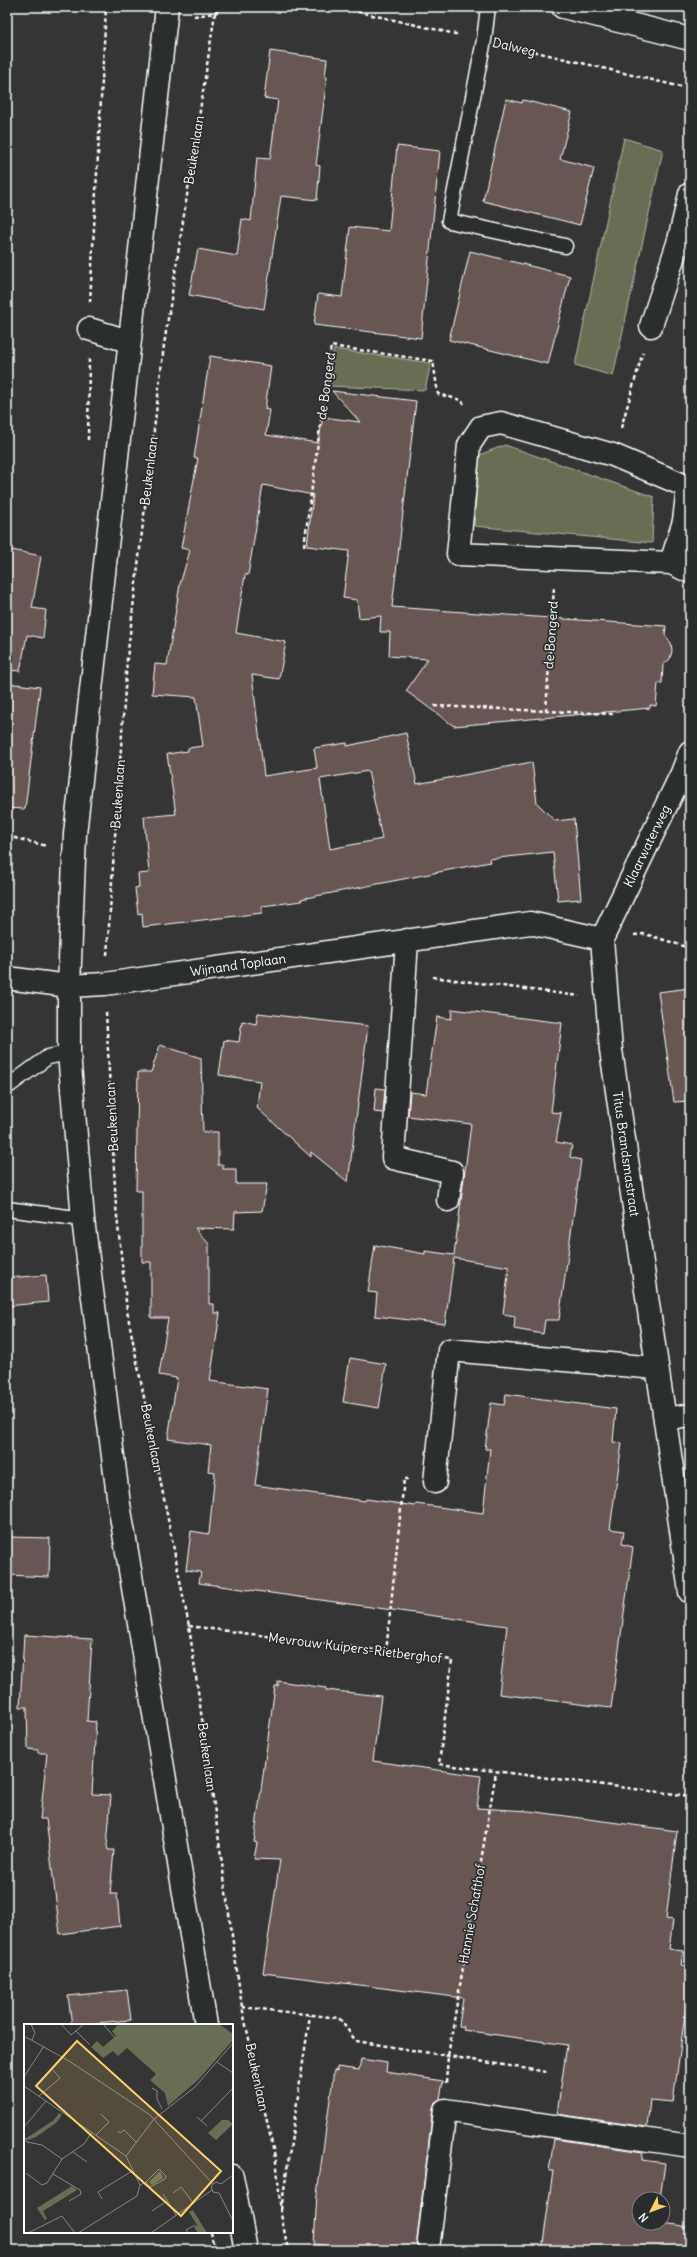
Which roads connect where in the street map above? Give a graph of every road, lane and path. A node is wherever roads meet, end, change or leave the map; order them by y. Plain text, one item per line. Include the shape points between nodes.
1 (106, 7) edge
2 (167, 7) edge
3 (337, 7) edge
4 (488, 7) edge
5 (563, 7) edge
6 (215, 13) dead end
7 (690, 39) edge
8 (484, 40) junction
9 (690, 89) edge
10 (690, 194) edge
11 (685, 241) edge
12 (565, 246) dead end
13 (651, 326) joint
14 (89, 329) joint
15 (128, 341) junction
16 (481, 427) junction
17 (613, 455) junction
18 (304, 546) dead end
19 (556, 558) junction
20 (681, 568) edge
21 (434, 706) dead end
22 (546, 712) junction
23 (614, 714) dead end
24 (690, 752) edge
25 (686, 774) edge
26 (7, 836) edge
27 (51, 847) dead end
28 (602, 939) junction
29 (407, 940) junction
30 (690, 948) edge
31 (405, 974) junction
32 (7, 978) edge
33 (105, 984) junction
34 (69, 986) junction
35 (607, 999) junction
36 (69, 1053) junction
37 (7, 1087) edge
38 (448, 1200) dead end
39 (7, 1209) edge
40 (83, 1219) junction
41 (656, 1368) junction
42 (690, 1415) edge
43 (665, 1419) junction
44 (436, 1482) joint
45 (690, 1592) edge
46 (189, 1626) junction
47 (386, 1652) junction
48 (496, 1772) junction
49 (690, 1796) edge
50 (242, 2007) junction
51 (310, 2015) junction
52 (206, 2024) edge
53 (448, 2056) junction
54 (547, 2072) dead end
55 (445, 2110) junction
56 (690, 2146) edge
57 (233, 2181) edge
58 (281, 2214) junction
59 (211, 2233) edge
60 (429, 2241) dead end
61 (214, 2250) edge
62 (246, 2250) edge
63 (288, 2250) edge

1 - 14 path
2 - 15 street
3 - 8 path, Dalweg
4 - 8 lane
5 - 7 street
6 - 33 path, Beukenlaan via 164,345 127,659
8 - 9 path, Dalweg
8 - 12 lane via 449,221
10 - 11 street
11 - 13 street
13 - 17 path
14 - 15 street
15 - 34 street via 74,834
16 - 17 street via 501,423
16 - 18 path, de Bongerd via 461,400 438,394 433,361 331,346
16 - 19 street via 469,445 458,554
17 - 20 street via 688,487
19 - 20 street
19 - 22 path, de Bongerd
21 - 22 path
22 - 23 path
24 - 25 street, Klaarwaterweg
25 - 28 street, Klaarwaterweg
26 - 27 path
28 - 29 street, Wijnand Toplaan via 530,923
28 - 30 path via 645,934
28 - 35 street, Titus Brandsmastraat
29 - 31 street
29 - 33 street, Wijnand Toplaan
31 - 35 path
31 - 38 street via 393,1158 452,1172
32 - 34 street, Wijnand Toplaan
33 - 34 street, Wijnand Toplaan
33 - 46 path, Beukenlaan via 116,1207 127,1311
34 - 36 street
35 - 41 street, Titus Brandsmastraat via 611,1050
36 - 37 lane via 48,1057
36 - 40 street
39 - 40 lane
40 - 52 street via 119,1504
41 - 43 street, Titus Brandsmastraat
41 - 44 street via 449,1350
42 - 43 street
43 - 45 street, Titus Brandsmastraat
44 - 47 path via 404,1479
46 - 47 path, Mevrouw Kuipers-Rietberghof
46 - 50 path, Beukenlaan
47 - 48 path, Mevrouw Kuipers-Rietberghof via 452,1660 439,1764
48 - 49 path, Mevrouw Kuipers-Rietberghof
48 - 53 path, Hannie Schafthof
50 - 51 path
50 - 58 path, Beukenlaan via 277,2167
51 - 53 path via 339,2018 356,2041
51 - 58 path, Beukenlaan
53 - 54 path
53 - 55 path, Hannie Schafthof
55 - 56 street
55 - 60 street
57 - 62 street
58 - 63 path, Beukenlaan
59 - 61 path

